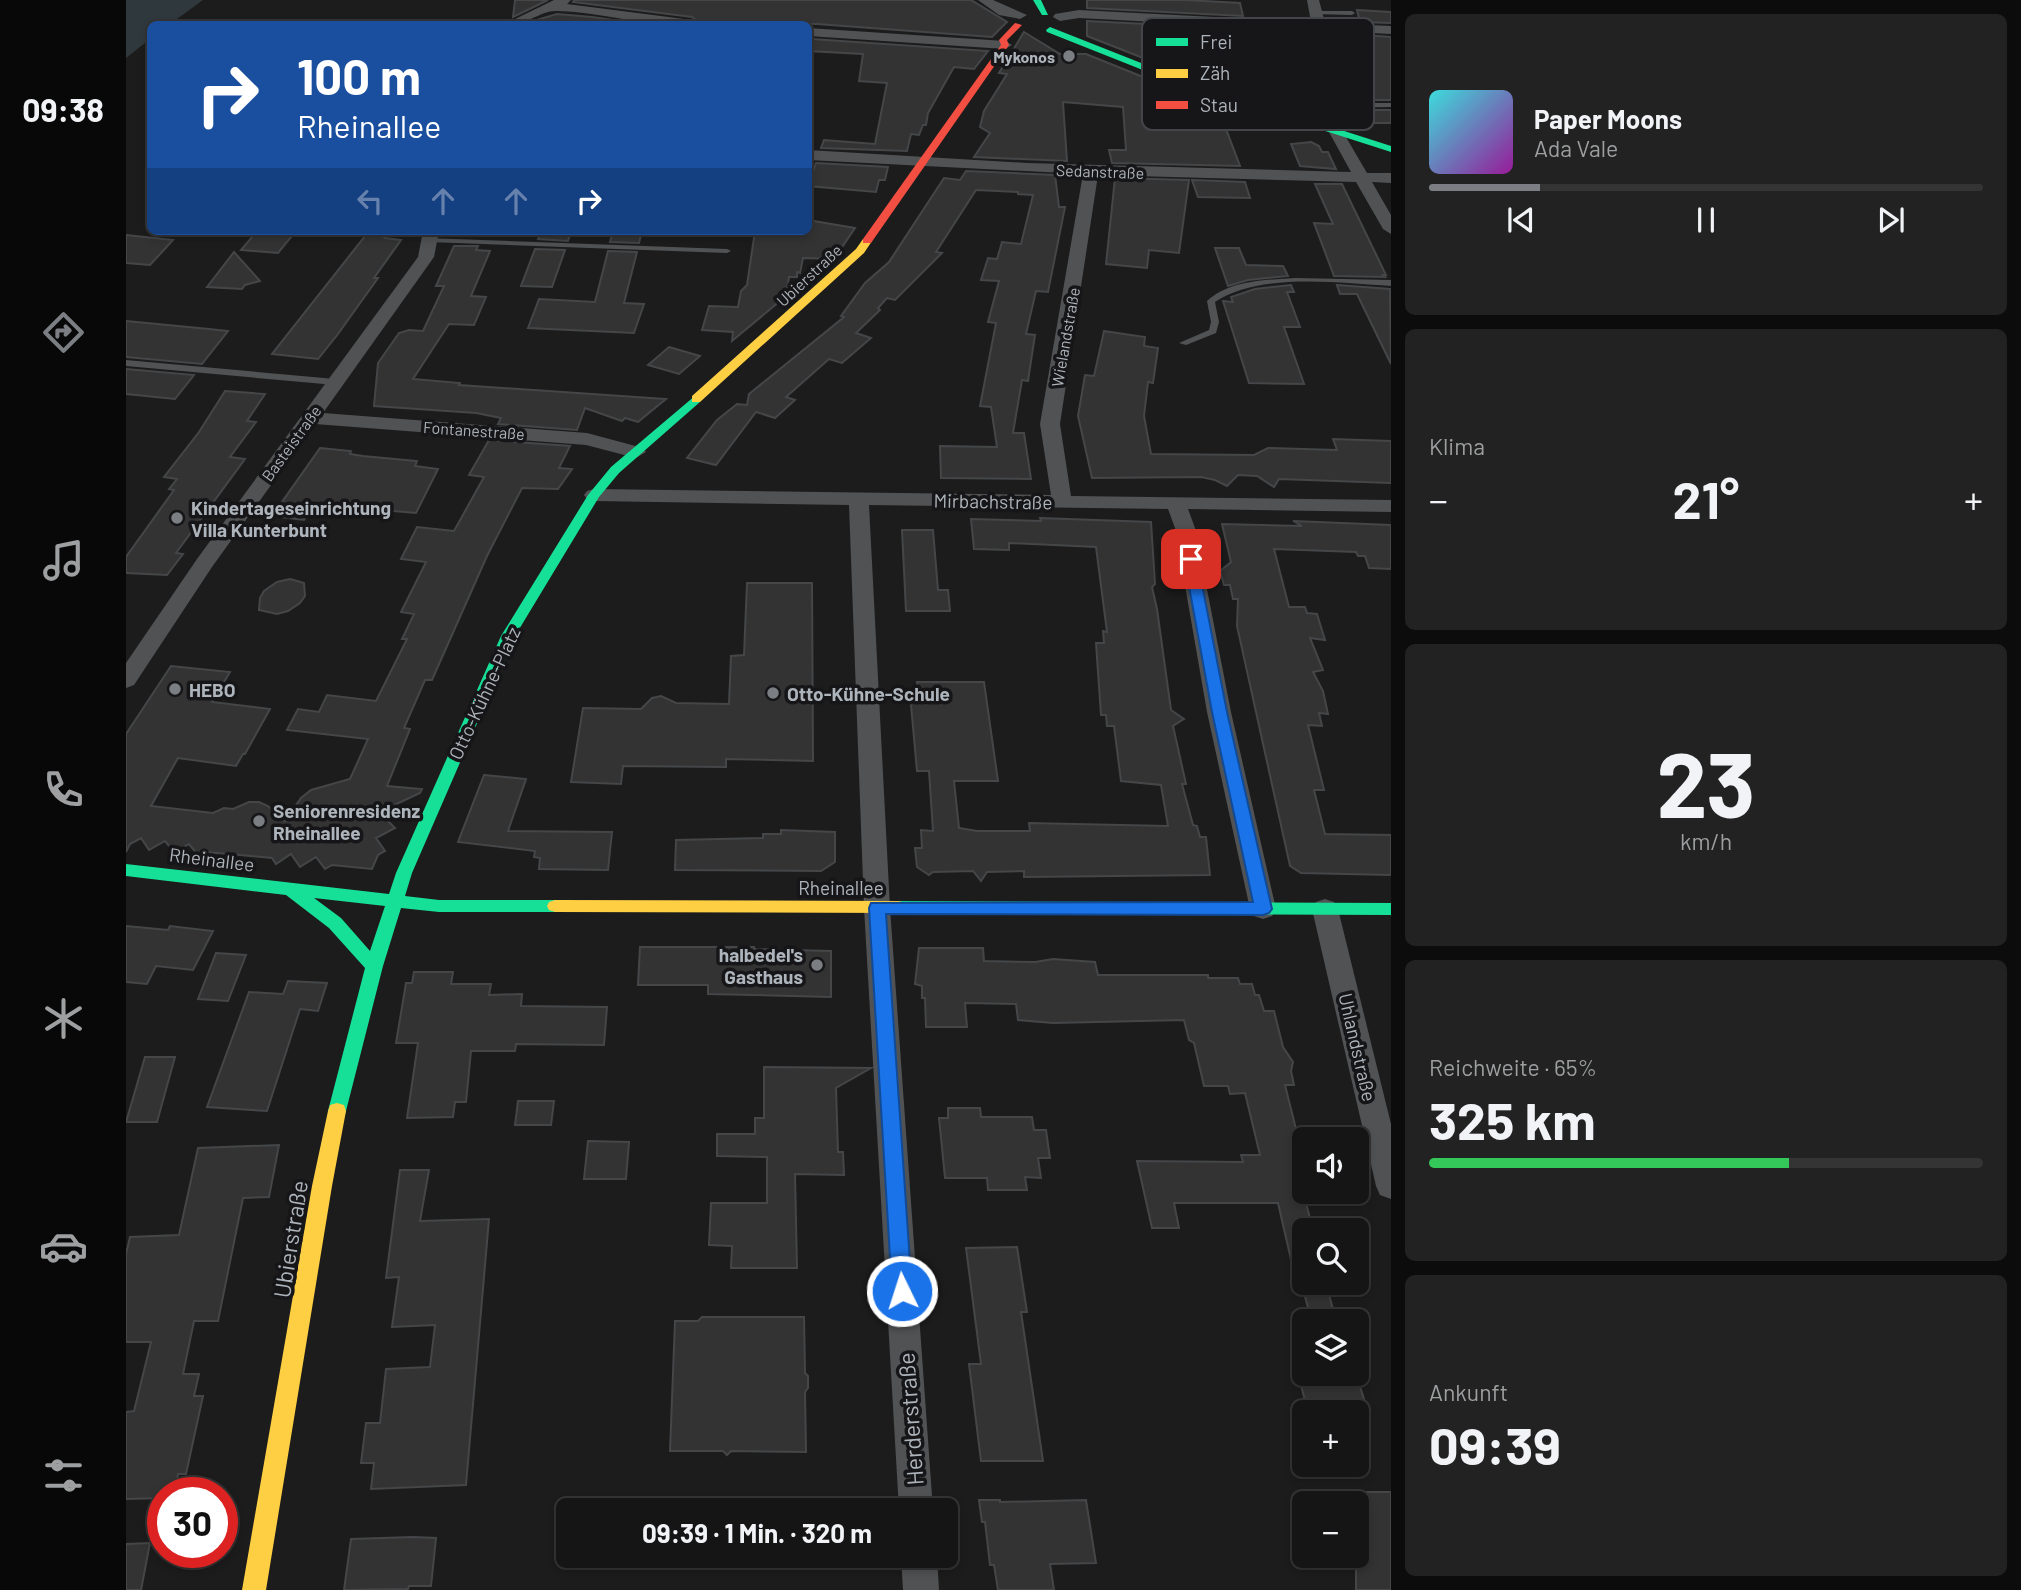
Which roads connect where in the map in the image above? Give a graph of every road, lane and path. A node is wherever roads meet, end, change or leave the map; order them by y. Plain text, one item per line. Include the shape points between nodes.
1 (566, 0) edge
2 (984, 0) edge
3 (552, 6) junction
4 (1316, 13) edge
5 (1352, 13) dead end
6 (1033, 14) edge
7 (1338, 18) edge
8 (519, 21) edge
9 (669, 21) edge
10 (812, 32) edge
11 (1005, 45) junction
12 (1142, 67) edge
13 (1330, 130) edge
14 (1336, 132) junction
15 (1391, 149) edge
16 (812, 155) edge
17 (923, 164) junction
18 (1091, 171) junction
19 (1364, 177) junction
20 (1391, 178) edge
21 (1391, 229) edge
22 (430, 235) edge
23 (727, 251) dead end
24 (1391, 283) edge
25 (1183, 343) dead end
26 (126, 363) edge
27 (335, 382) junction
28 (310, 418) junction
29 (635, 452) junction
30 (594, 495) junction
31 (859, 499) junction
32 (1062, 502) junction
33 (1176, 503) junction
34 (1391, 506) edge
35 (126, 680) edge
36 (126, 870) edge
37 (292, 890) junction
38 (394, 901) junction
39 (877, 908) junction
40 (1263, 909) junction
41 (1325, 909) junction
42 (1391, 909) edge
43 (374, 966) junction
44 (1391, 1186) edge
45 (915, 1498) edge
46 (920, 1568) edge
47 (254, 1590) edge
48 (921, 1590) edge

1 - 3 street
2 - 6 street via 1003,12
3 - 8 street
3 - 9 street
4 - 5 lane
4 - 6 street
4 - 7 street
6 - 11 main road, Ubierstraße via 1003,40
6 - 12 main road via 1063,25 1050,30
10 - 11 street
11 - 17 main road, Ubierstraße
13 - 14 main road
14 - 15 main road
14 - 19 street
16 - 17 street, Sedanstraße
17 - 18 street, Sedanstraße
17 - 29 main road, Ubierstraße via 852,260
18 - 19 street, Sedanstraße
18 - 32 street, Wielandstraße via 1050,424
19 - 20 street, Sedanstraße
19 - 21 street
22 - 23 lane, Basteistraße
22 - 27 street, Basteistraße via 426,257
24 - 25 lane via 1262,283 1220,291 1211,301 1213,331
26 - 27 lane
27 - 28 street, Basteistraße
28 - 29 street, Fontanestraße via 587,439
28 - 35 street, Basteistraße
29 - 30 main road, Ubierstraße
30 - 31 street, Mirbachstraße
30 - 38 main road, Otto-Kühne-Platz via 508,636
31 - 32 street, Mirbachstraße
31 - 39 street
32 - 33 street, Mirbachstraße
33 - 34 street, Mirbachstraße
33 - 40 street via 1185,528 1219,712
36 - 37 main road, Rheinallee
37 - 38 main road, Rheinallee
37 - 43 main road via 335,923
38 - 39 main road, Rheinallee via 439,906
38 - 43 main road, Ubierstraße
39 - 40 main road, Rheinallee
39 - 45 street, Herderstraße
40 - 41 main road, Rheinallee
41 - 42 main road, Rheinallee
41 - 44 street, Uhlandstraße
43 - 47 main road, Ubierstraße via 321,1186
46 - 48 street

